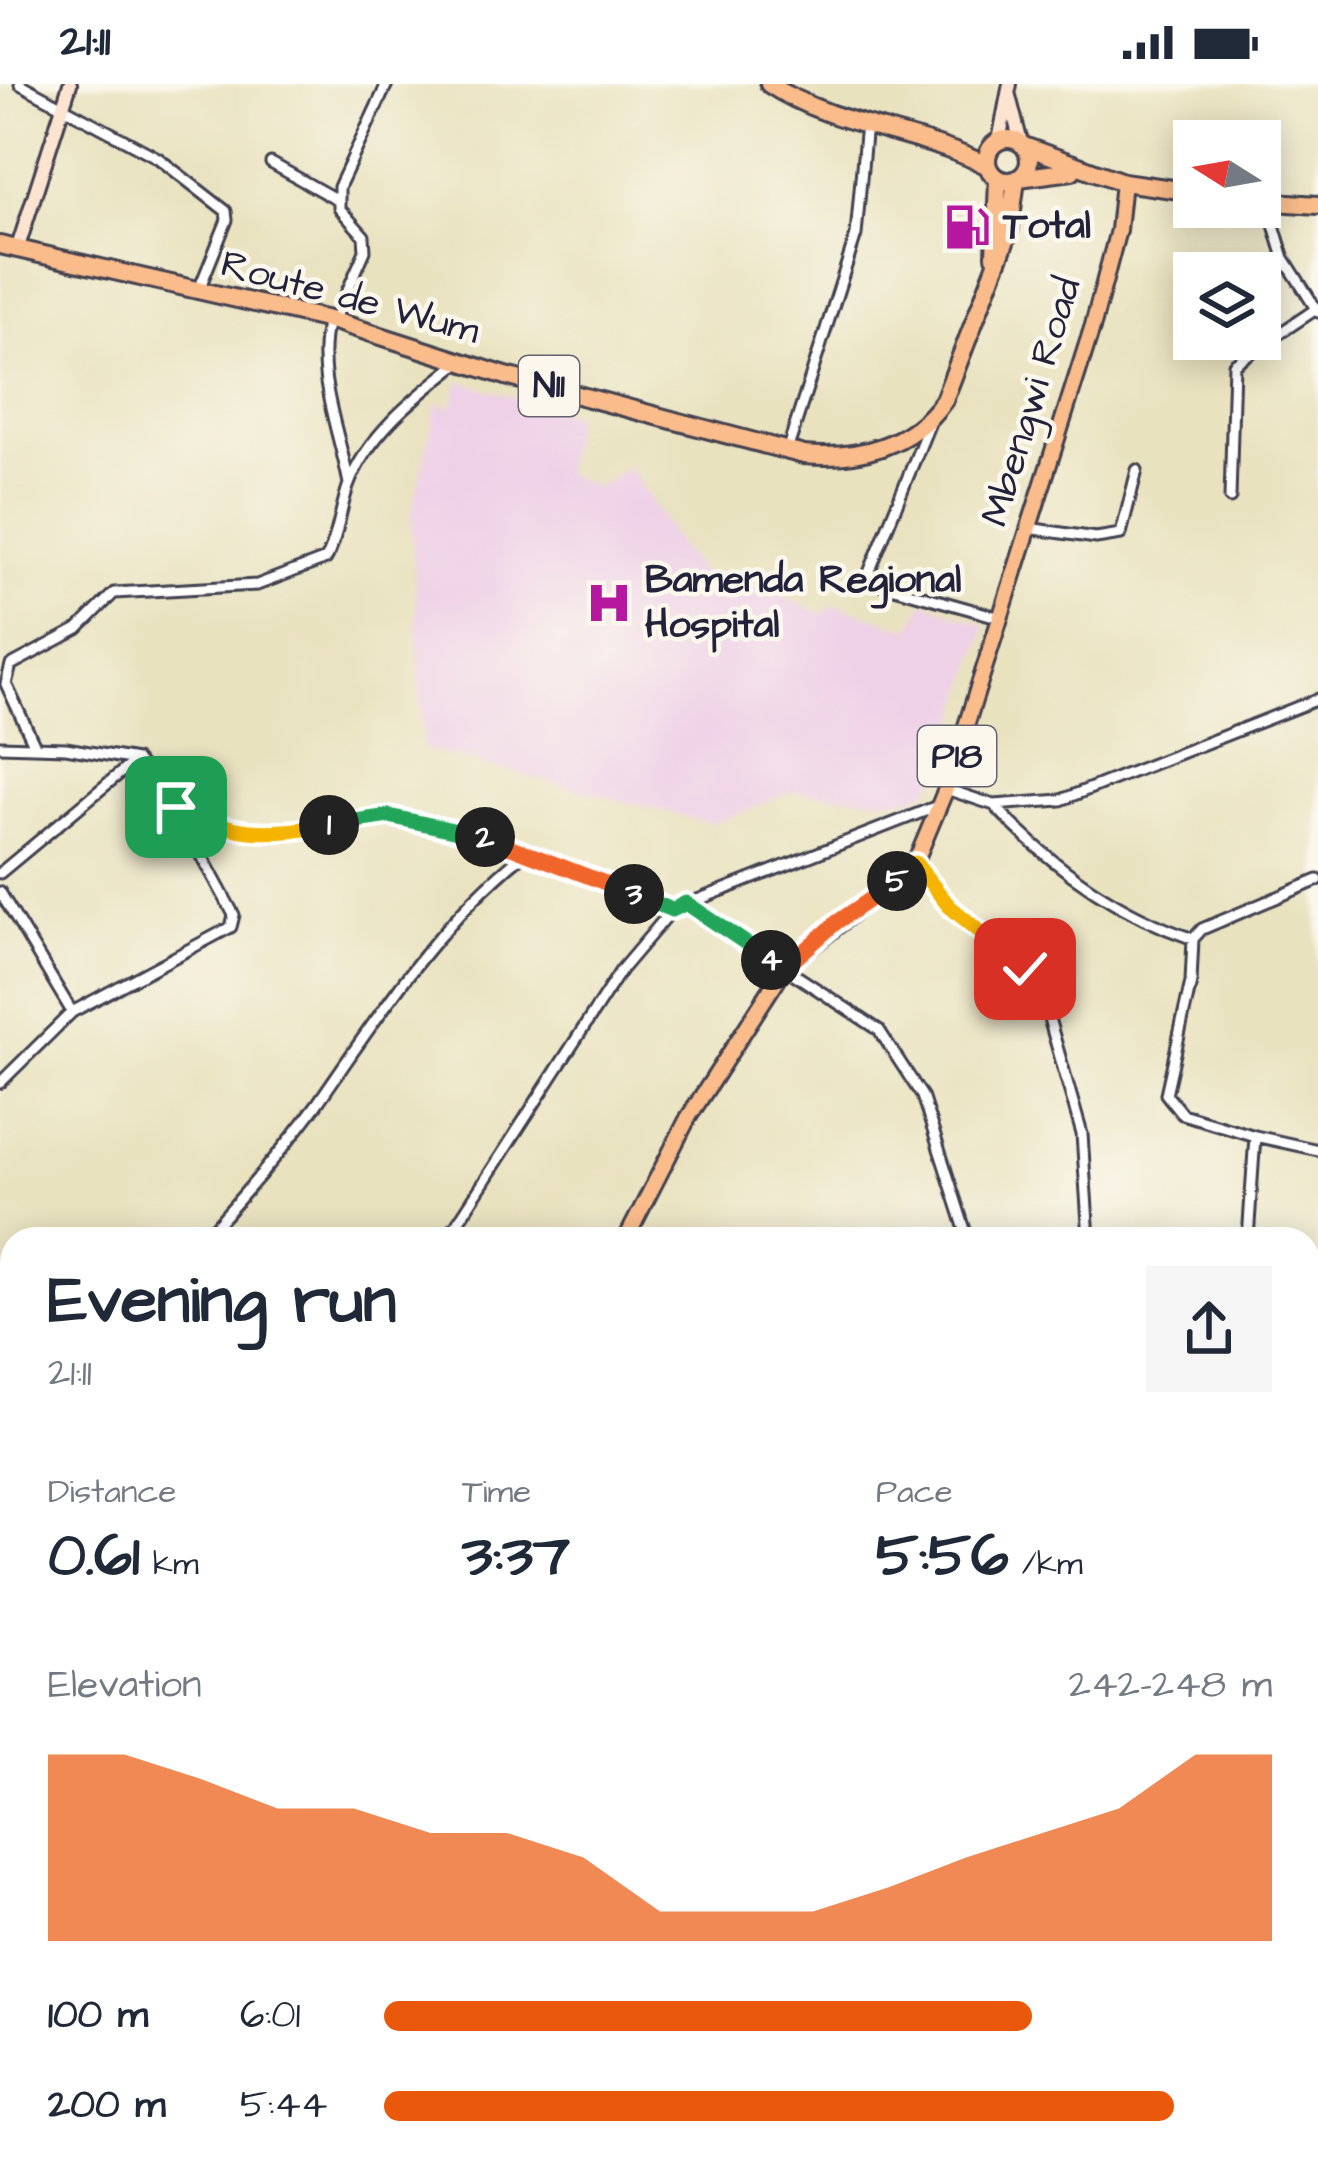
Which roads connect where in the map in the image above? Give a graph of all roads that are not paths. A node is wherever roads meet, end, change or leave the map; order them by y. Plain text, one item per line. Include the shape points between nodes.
1 (20, 84) edge
2 (70, 84) edge
3 (387, 84) edge
4 (769, 84) edge
5 (1009, 89) edge
6 (61, 105) junction
7 (866, 124) junction
8 (998, 142) junction
9 (1023, 144) junction
10 (946, 146) junction
11 (271, 163) dead end
12 (1079, 171) junction
13 (1005, 176) junction
14 (1123, 182) junction
15 (1173, 189) edge
16 (337, 200) junction
17 (1281, 203) edge
18 (1318, 205) edge
19 (1273, 228) edge
20 (9, 246) edge
21 (198, 292) junction
22 (1317, 310) edge
23 (331, 320) junction
24 (464, 358) junction
25 (932, 417) junction
26 (787, 451) junction
27 (1137, 470) dead end
28 (349, 484) junction
29 (1230, 498) dead end
30 (1028, 528) junction
31 (1001, 618) junction
32 (1318, 699) edge
33 (0, 746) edge
34 (35, 746) junction
35 (136, 760) junction
36 (946, 789) junction
37 (994, 805) junction
38 (940, 806) junction
39 (176, 807) junction
40 (530, 850) junction
41 (915, 863) junction
42 (0, 873) edge
43 (1318, 880) edge
44 (0, 892) edge
45 (686, 903) junction
46 (672, 910) junction
47 (1192, 939) junction
48 (784, 969) junction
49 (72, 1012) junction
50 (0, 1083) edge
51 (1255, 1136) junction
52 (1318, 1150) edge
53 (215, 1227) edge
54 (455, 1227) edge
55 (632, 1227) edge
56 (965, 1227) edge
57 (1088, 1227) edge
58 (1249, 1227) edge

1 - 6 street
2 - 6 main road
3 - 16 street
4 - 7 highway
5 - 8 main road
5 - 9 main road
6 - 20 main road
6 - 21 street via 158,158 226,212
7 - 10 highway
7 - 26 street via 856,236
8 - 9 highway
8 - 10 highway
8 - 13 highway via 988,153
9 - 12 highway
9 - 13 highway via 1030,160
10 - 13 highway
11 - 16 street
12 - 13 highway
12 - 14 highway
13 - 25 highway via 995,265 964,358
14 - 15 highway
14 - 30 main road, Mbengwi Road / P18 via 1094,325
16 - 23 street via 364,236 365,251
17 - 18 highway
19 - 22 street
20 - 21 highway, Route de Wum / N11
21 - 23 highway, Route de Wum / N11
22 - 29 street via 1234,364
23 - 24 highway, Route de Wum / N11
23 - 28 street via 320,362
24 - 26 highway, Route de Wum / N11
24 - 28 street via 411,400
25 - 26 highway, Route de Wum / N11 via 865,456
25 - 31 street via 866,580
27 - 30 street via 1121,534
28 - 34 street via 330,552 309,568 257,585 114,593 78,629 10,665 6,684
30 - 31 main road, Mbengwi Road / P18
31 - 36 main road, Mbengwi Road / P18
32 - 37 street via 1061,800
33 - 34 street
34 - 35 street
35 - 39 street
35 - 42 street
36 - 37 street
36 - 38 main road, Mbengwi Road / P18
37 - 47 street via 1115,906
38 - 41 main road, Mbengwi Road / P18
38 - 45 street
39 - 40 street via 245,834 389,816
39 - 49 street via 234,915 231,927
40 - 46 street
40 - 53 street via 406,974 269,1168
41 - 48 main road, Mbengwi Road / P18
41 - 57 street via 1042,994 1082,1133
43 - 47 street
44 - 49 street
45 - 46 street
45 - 48 street
46 - 54 street via 621,970
47 - 51 street via 1191,982 1166,1094 1182,1114
48 - 55 main road, Mbengwi Road / P18 via 688,1118
48 - 56 street via 879,1030 897,1051 941,1146
49 - 50 street
51 - 52 street
51 - 58 street

